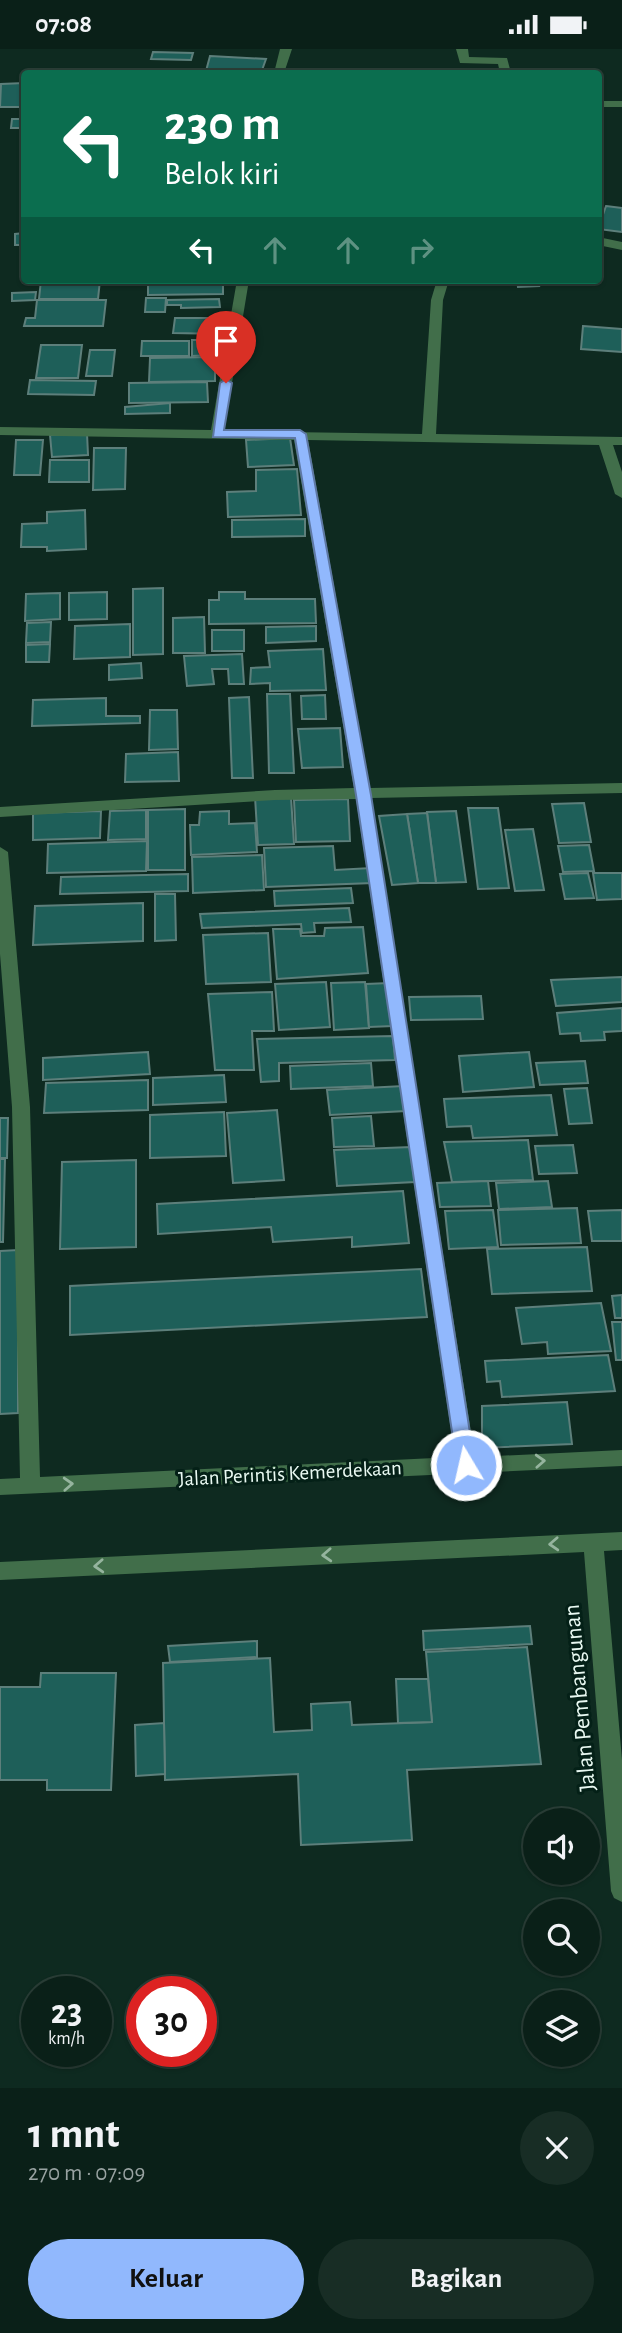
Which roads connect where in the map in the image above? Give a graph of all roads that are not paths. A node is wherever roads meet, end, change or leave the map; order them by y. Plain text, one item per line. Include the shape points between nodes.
1 (286, 49) edge
2 (462, 49) edge
3 (280, 70) edge
4 (505, 70) edge
5 (602, 104) edge
6 (622, 104) edge
7 (602, 242) edge
8 (622, 246) edge
9 (242, 284) edge
10 (442, 284) edge
11 (0, 431) edge
12 (217, 434) junction
13 (300, 434) junction
14 (429, 438) junction
15 (605, 441) junction
16 (622, 442) edge
17 (622, 494) edge
18 (622, 788) edge
19 (363, 795) junction
20 (0, 812) edge
21 (0, 852) edge
22 (622, 1458) edge
23 (466, 1465) junction
24 (30, 1485) junction
25 (0, 1487) edge
26 (622, 1541) edge
27 (593, 1542) junction
28 (0, 1571) edge
29 (622, 1891) edge

1 - 3 street
2 - 4 street via 464,61 503,60
5 - 6 street
7 - 8 street
9 - 12 street
10 - 14 street
11 - 12 street
12 - 13 street
13 - 14 street
13 - 19 street
14 - 15 street
15 - 16 street
15 - 17 street
18 - 19 street
19 - 20 street via 275,795
19 - 23 street
21 - 24 street via 21,1107
23 -> 22 street, Jalan Perintis Kemerdekaan
24 -> 23 street, Jalan Perintis Kemerdekaan
24 - 25 street, Jalan Perintis Kemerdekaan
26 - 27 street
27 -> 28 street
27 - 29 street, Jalan Pembangunan

